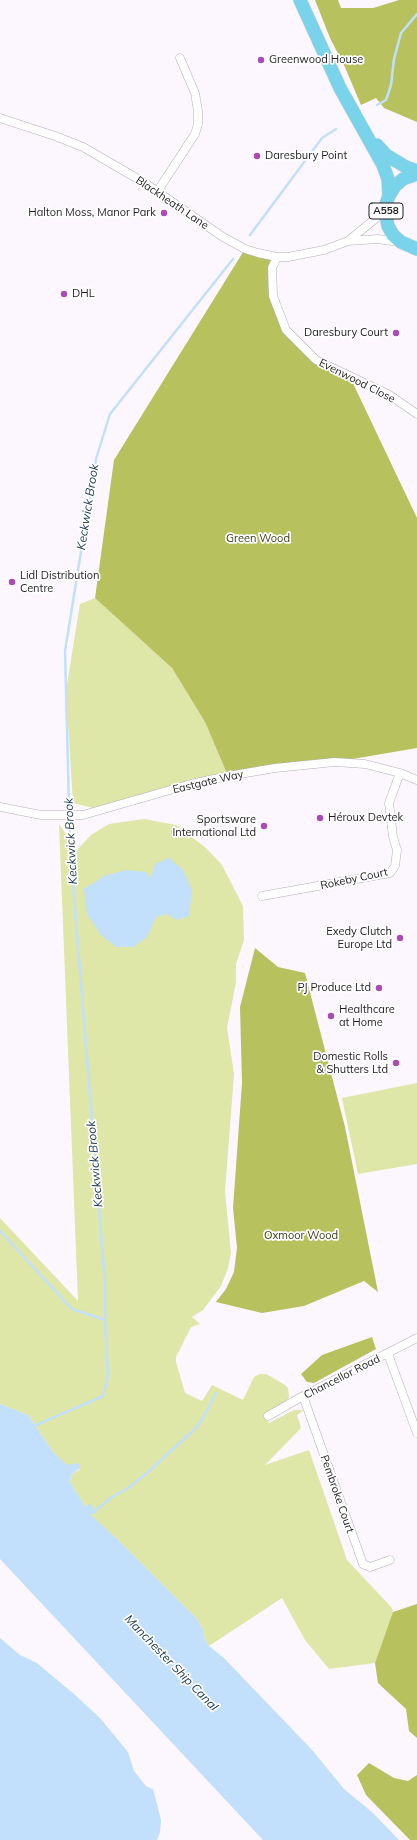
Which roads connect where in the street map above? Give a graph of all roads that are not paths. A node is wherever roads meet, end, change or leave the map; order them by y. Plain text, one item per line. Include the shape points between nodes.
1 (300, 0) edge
2 (180, 58) dead end
3 (0, 118) edge
4 (363, 130) junction
5 (417, 171) edge
6 (417, 174) edge
7 (157, 192) junction
8 (387, 200) junction
9 (348, 241) junction
10 (401, 242) junction
11 (417, 249) edge
12 (277, 257) junction
13 (417, 414) edge
14 (400, 773) junction
15 (417, 780) edge
16 (0, 807) edge
17 (262, 896) dead end
18 (417, 1338) edge
19 (388, 1354) junction
20 (303, 1396) junction
21 (268, 1416) dead end
22 (417, 1433) edge
23 (390, 1560) dead end

1 - 4 main road, A558 via 340,88
2 - 7 street via 195,94 198,124 195,134
3 - 7 street, Blackheath Lane via 83,147
4 - 5 main road, A558 via 386,155
4 - 8 main road, A558 via 388,179
6 - 8 main road, A558 via 403,179 395,186
7 - 12 street, Blackheath Lane via 222,237 245,249
8 - 9 street, Blackheath Lane via 375,219
8 - 10 main road, A558 via 388,226
9 - 10 street, Blackheath Lane via 378,239
9 - 12 street, Blackheath Lane via 324,250
10 - 11 main road, A558
12 - 13 street, Evenwood Close via 272,268 274,296 286,330 316,360 388,394
14 - 15 street, Eastgate Way
14 - 16 street, Eastgate Way via 365,764 335,762 275,768 191,784 83,815 41,816
14 - 17 street, Rokeby Court via 389,803 397,850 395,866 390,873
18 - 19 street, Chancellor Road
19 - 20 street, Chancellor Road
19 - 22 street
20 - 21 street, Chancellor Road
20 - 23 street, Pembroke Court via 363,1564 370,1567

